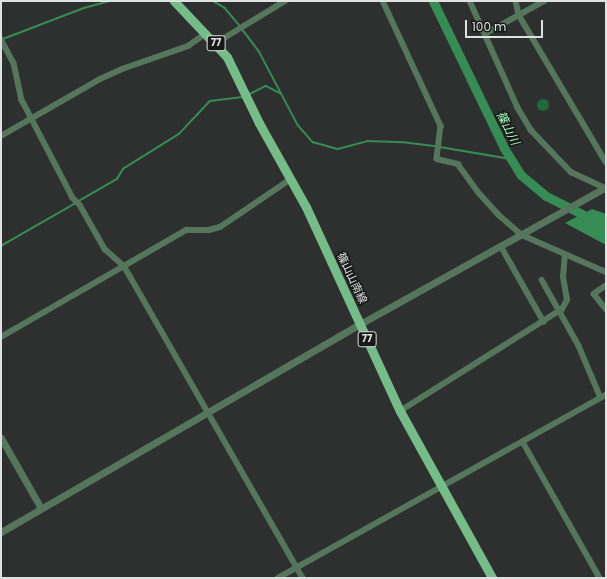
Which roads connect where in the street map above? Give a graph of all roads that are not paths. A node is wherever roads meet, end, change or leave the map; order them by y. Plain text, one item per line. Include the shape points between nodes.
1 (174, 1) edge
2 (285, 1) edge
3 (383, 1) edge
4 (470, 1) edge
5 (516, 1) edge
6 (544, 1) edge
7 (519, 16) junction
8 (205, 34) junction
9 (485, 34) junction
10 (1, 39) edge
11 (216, 43) junction
12 (32, 117) junction
13 (1, 136) edge
14 (606, 162) edge
15 (292, 179) junction
16 (604, 188) edge
17 (524, 233) junction
18 (501, 246) junction
19 (565, 255) junction
20 (124, 266) junction
21 (606, 272) edge
22 (542, 280) dead end
23 (606, 286) edge
24 (606, 309) edge
25 (558, 312) junction
26 (544, 322) junction
27 (360, 324) junction
28 (1, 337) edge
29 (604, 396) edge
30 (400, 411) junction
31 (208, 414) junction
32 (1, 438) edge
33 (523, 442) junction
34 (442, 486) junction
35 (41, 508) junction
36 (1, 532) edge
37 (297, 568) junction
38 (278, 578) edge
39 (303, 578) edge
40 (492, 578) edge
41 (600, 578) edge

1 - 8 main road, 篠山山南線 / 77
2 - 11 street
3 - 17 street via 436,113 441,137 437,159 458,164 499,215
4 - 9 street
5 - 7 street
6 - 7 street
7 - 9 street
7 - 14 street
8 - 11 main road, 篠山山南線 / 77
8 - 12 street via 188,46 111,74
9 - 16 street via 518,108 531,130 570,172
10 - 12 street via 14,63 18,89
11 - 15 main road, 篠山山南線 / 77 via 227,57
12 - 13 street
12 - 20 street via 72,198 80,205 104,249
15 - 20 street via 215,229 186,230
15 - 27 main road, 篠山山南線 / 77
16 - 17 street
17 - 18 street
17 - 19 street
18 - 26 street
18 - 27 street
19 - 21 street
19 - 25 street via 563,277 567,300
20 - 28 street
20 - 31 street
22 - 25 street
23 - 24 street via 594,294
25 - 26 street
25 - 29 street via 580,346
26 - 30 street
27 - 30 main road, 篠山山南線 / 77
27 - 31 street
29 - 33 street
30 - 34 main road, 篠山山南線 / 77
31 - 35 street
31 - 37 street
32 - 35 street
33 - 34 street
33 - 41 street
34 - 37 street
34 - 40 main road, 篠山山南線 / 77
35 - 36 street
37 - 38 street
37 - 39 street

